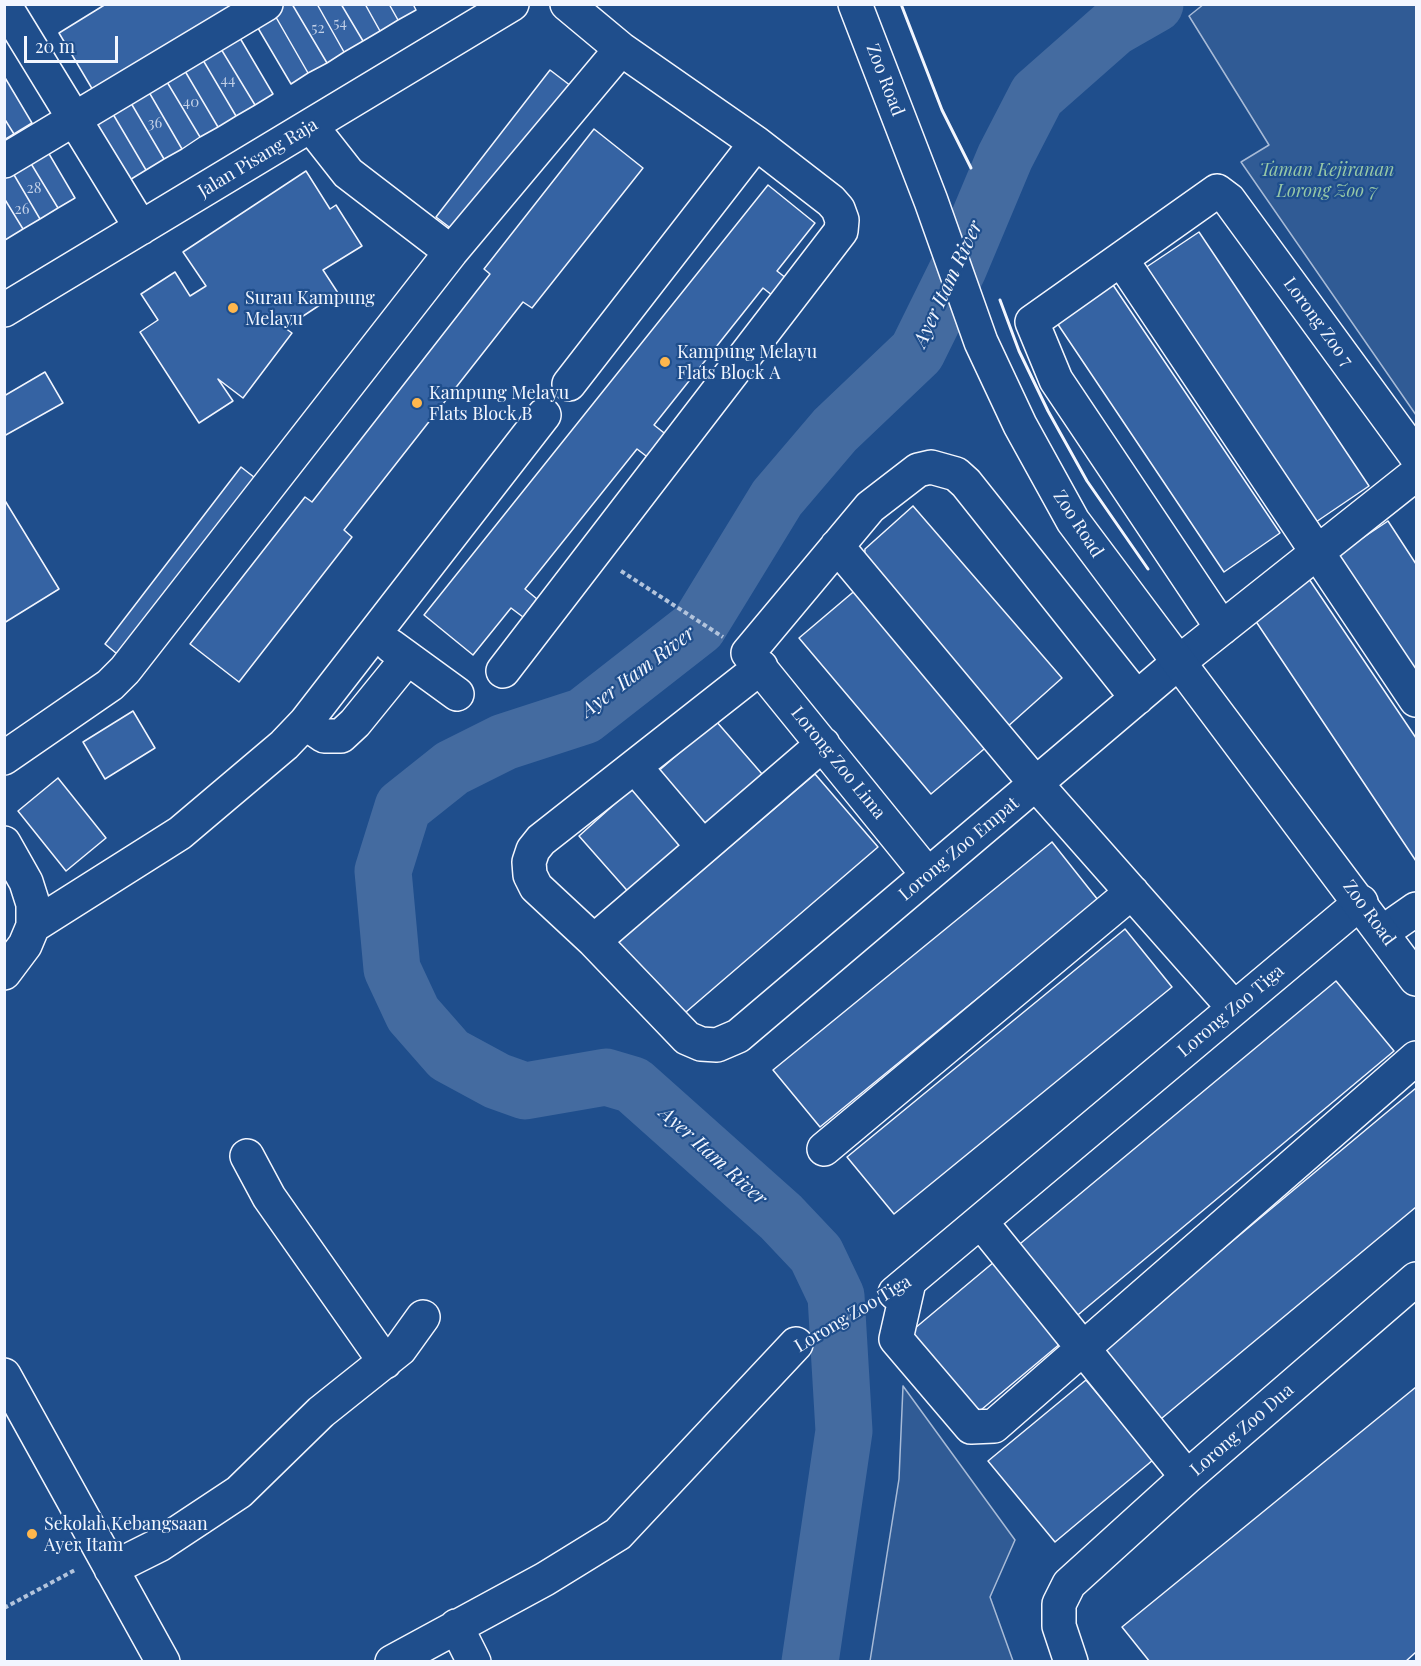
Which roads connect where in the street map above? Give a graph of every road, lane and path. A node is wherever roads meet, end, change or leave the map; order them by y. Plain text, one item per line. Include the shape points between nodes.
1 (267, 4) edge
2 (512, 4) edge
3 (567, 4) edge
4 (855, 4) edge
5 (13, 12) edge
6 (621, 49) junction
7 (75, 119) junction
8 (311, 126) junction
9 (756, 143) junction
10 (4, 161) edge
11 (141, 228) junction
12 (451, 252) junction
13 (1121, 259) junction
14 (4, 310) edge
15 (569, 384) dead end
16 (544, 415) dead end
17 (1416, 456) edge
18 (1416, 474) edge
19 (837, 546) junction
20 (592, 552) junction
21 (1318, 553) junction
22 (1222, 628) junction
23 (375, 634) junction
24 (746, 654) junction
25 (407, 659) junction
26 (1179, 662) junction
27 (503, 671) dead end
28 (457, 694) dead end
29 (1137, 698) junction
30 (1416, 700) edge
31 (305, 723) junction
32 (823, 744) junction
33 (4, 758) edge
34 (636, 768) junction
35 (1036, 784) junction
36 (4, 843) edge
37 (703, 847) junction
38 (928, 875) junction
39 (1132, 892) junction
40 (1361, 902) junction
41 (1416, 909) edge
42 (33, 926) junction
43 (1383, 932) junction
44 (594, 941) junction
45 (4, 973) edge
46 (1416, 979) edge
47 (1234, 1008) junction
48 (1416, 1058) edge
49 (824, 1149) dead end
50 (247, 1156) dead end
51 (981, 1222) junction
52 (1416, 1279) edge
53 (902, 1288) junction
54 (423, 1317) dead end
55 (795, 1344) joint
56 (1082, 1349) junction
57 (386, 1362) junction
58 (4, 1375) edge
59 (1187, 1477) junction
60 (111, 1569) junction
61 (69, 1574) dead end
62 (4, 1608) edge
63 (456, 1626) junction
64 (163, 1662) edge
65 (392, 1662) edge
66 (474, 1662) edge
67 (1071, 1662) edge

1 - 7 street
2 - 8 street, Jalan Pisang Raja
3 - 6 street
4 - 26 street, Zoo Road via 981,342 1020,425 1073,521
5 - 7 street
6 - 9 street
6 - 12 street
7 - 10 street
7 - 11 street
8 - 11 street, Jalan Pisang Raja
8 - 12 street via 348,173
9 - 15 street
9 - 20 street via 831,201 842,220 841,231
11 - 14 street, Jalan Pisang Raja
12 - 33 street via 125,670 110,685
13 - 17 street, Lorong Zoo 7 via 1217,191 1229,200
13 - 21 street
13 - 22 street via 1032,322 1056,380
16 - 23 street
18 - 21 street, Lorong Zoo Empat
19 - 24 street
19 - 29 street via 870,507 906,477 931,467 956,474
19 - 35 street
20 - 24 path
20 - 27 street
21 - 22 street, Lorong Zoo Empat
21 - 30 street
22 - 26 street, Lorong Zoo Empat
23 - 25 street
23 - 31 street
24 - 32 street, Lorong Zoo Lima
24 - 34 street
25 - 28 street
25 - 31 street via 341,736 324,736
26 - 29 street, Lorong Zoo Empat
26 - 40 street, Zoo Road
29 - 35 street, Lorong Zoo Empat
31 - 42 street via 180,833
32 - 37 street
32 - 38 street, Lorong Zoo Lima
34 - 37 street
34 - 44 street via 541,840 529,862 536,887
35 - 38 street, Lorong Zoo Empat
35 - 39 street
36 - 42 street via 26,882 33,904
37 - 44 street
38 - 44 street, Lorong Zoo Empat via 738,1036 717,1045 687,1038
39 - 47 street
39 - 49 street
40 - 43 street, Zoo Road
40 - 47 street, Lorong Zoo Tiga
41 - 43 street
42 - 45 street via 25,945
43 - 46 street, Zoo Road
47 - 51 street, Lorong Zoo Tiga
48 - 56 street
50 - 57 street via 269,1197
51 - 53 street, Lorong Zoo Tiga
51 - 56 street
52 - 59 street, Lorong Zoo Dua
53 - 55 path, Lorong Zoo Tiga
53 - 56 street via 896,1339 971,1427 994,1426
54 - 57 street
55 - 63 street, Lorong Zoo Tiga via 618,1534 545,1579
56 - 59 street
57 - 60 street via 321,1412 239,1492 159,1545
58 - 60 street
59 - 67 street, Lorong Zoo Dua via 1069,1584 1059,1604 1059,1626
60 - 64 street
61 - 62 path
63 - 65 street, Lorong Zoo Tiga
63 - 66 street

